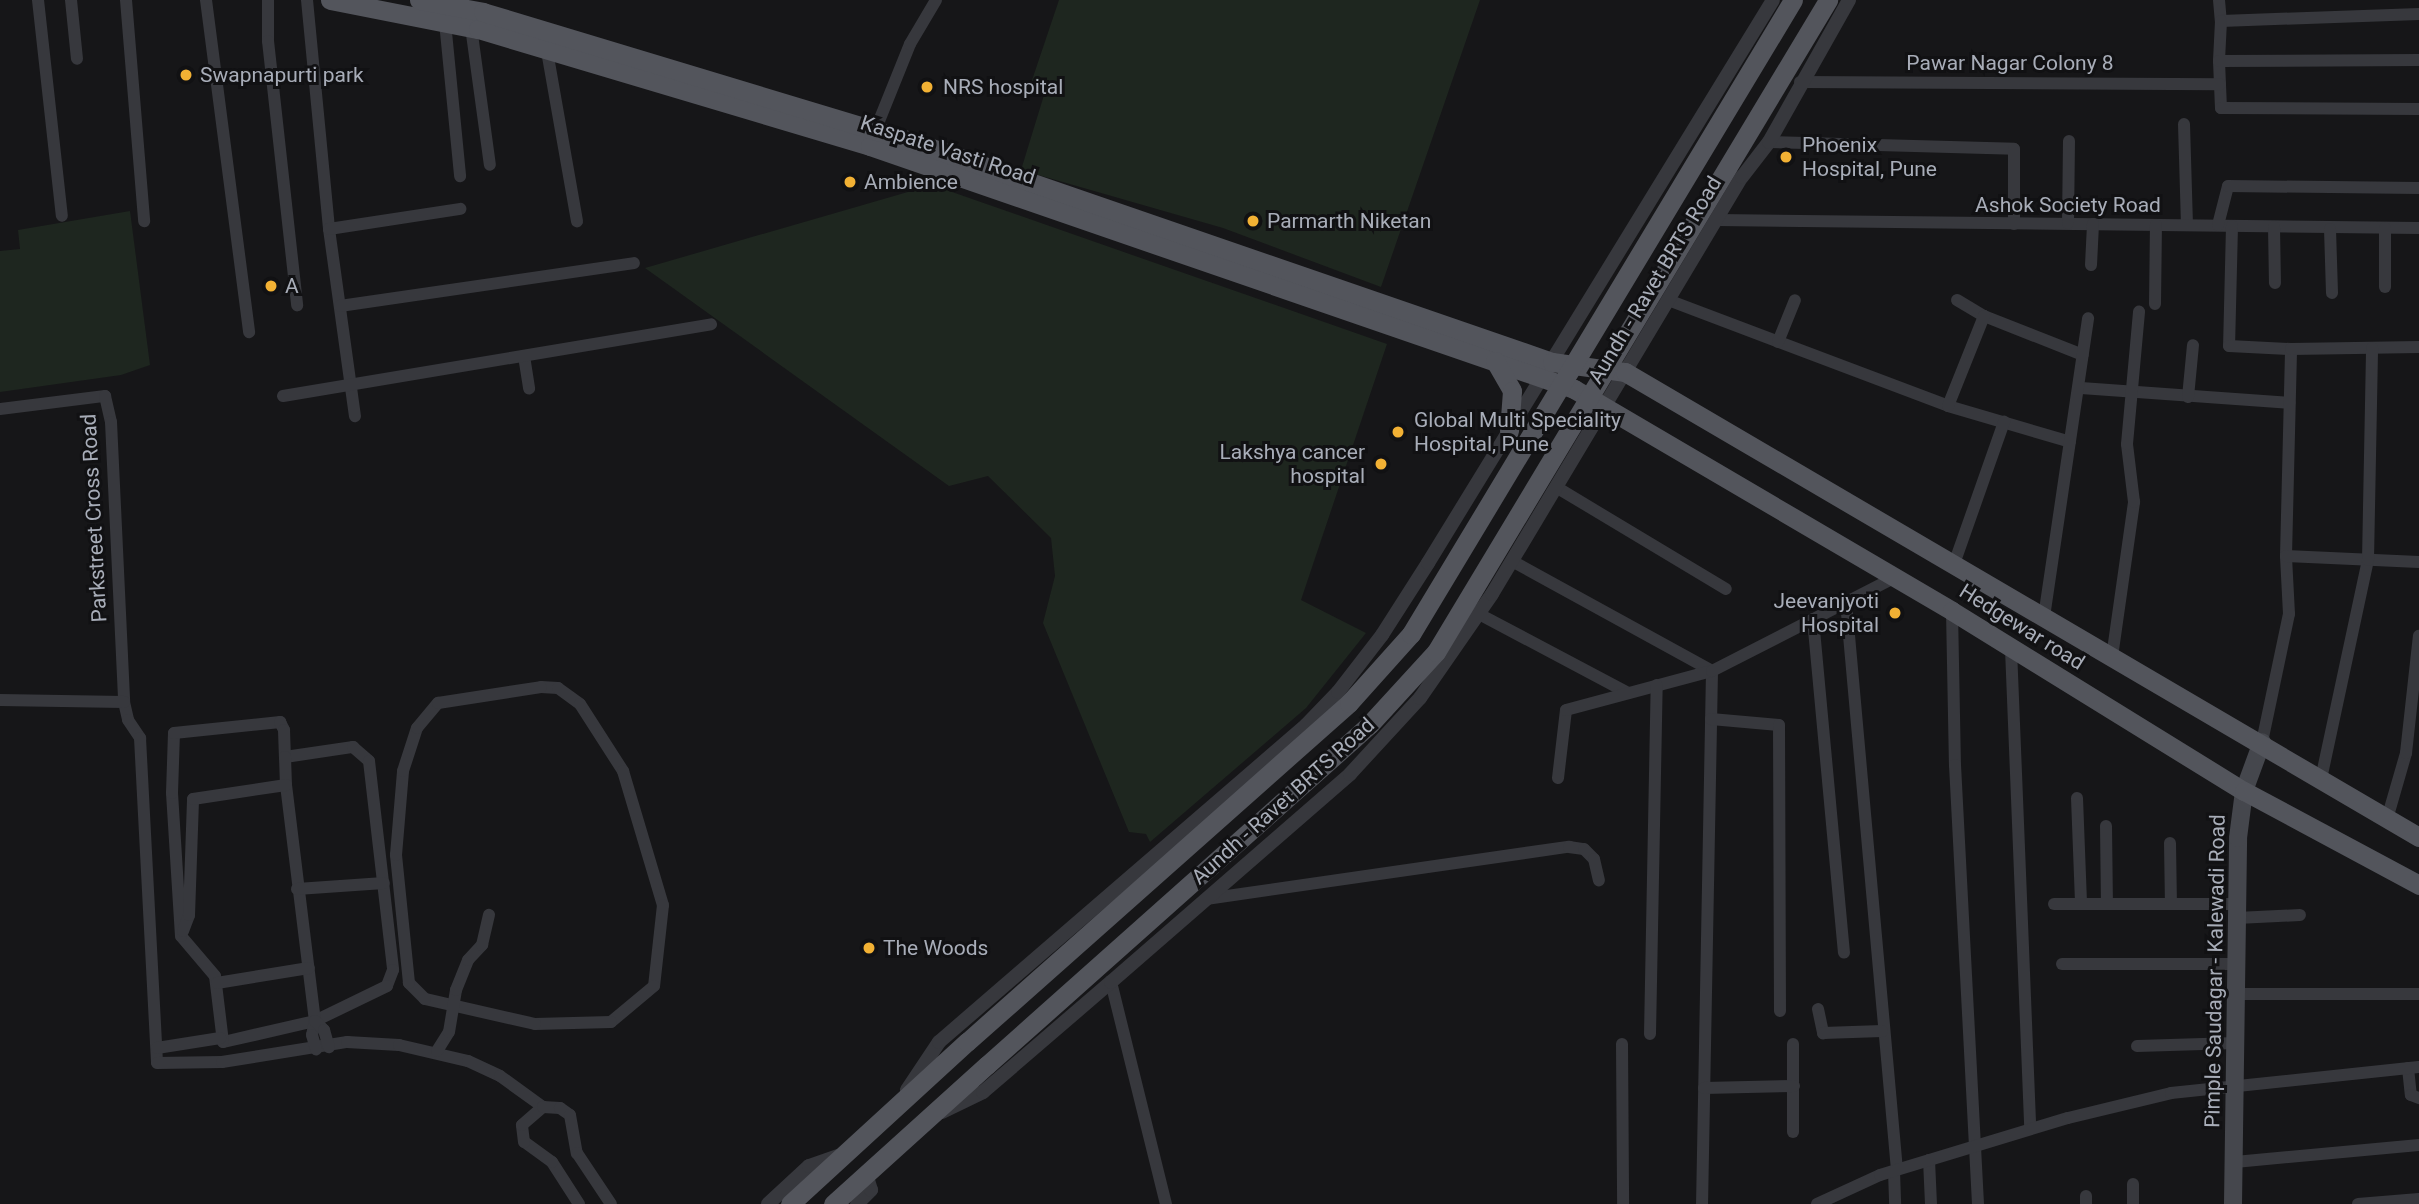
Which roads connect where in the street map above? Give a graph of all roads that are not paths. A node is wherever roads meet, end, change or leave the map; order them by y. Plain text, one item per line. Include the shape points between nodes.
1 (38, 0) edge
2 (71, 0) edge
3 (126, 0) edge
4 (206, 0) edge
5 (268, 0) edge
6 (307, 0) edge
7 (330, 0) edge
8 (419, 0) edge
9 (936, 0) edge
10 (1773, 0) edge
11 (1793, 0) edge
12 (1828, 0) edge
13 (1849, 0) edge
14 (2220, 0) edge
15 (2419, 14) edge
16 (2221, 21) junction
17 (445, 22) junction
18 (471, 27) junction
19 (547, 51) junction
20 (77, 59) dead end
21 (2419, 60) edge
22 (2219, 61) junction
23 (1800, 82) junction
24 (2220, 84) junction
25 (2419, 109) edge
26 (2184, 124) dead end
27 (873, 138) junction
28 (2069, 141) dead end
29 (1769, 142) junction
30 (490, 165) dead end
31 (460, 176) dead end
32 (2419, 188) edge
33 (460, 209) dead end
34 (62, 216) dead end
35 (1717, 220) junction
36 (144, 221) dead end
37 (577, 221) dead end
38 (2068, 223) junction
39 (2014, 224) junction
40 (2093, 224) junction
41 (2156, 225) junction
42 (2187, 225) junction
43 (2218, 225) junction
44 (2232, 226) junction
45 (2274, 227) junction
46 (2385, 228) junction
47 (2419, 228) edge
48 (329, 229) junction
49 (2330, 229) junction
50 (634, 263) dead end
51 (2091, 265) dead end
52 (2275, 283) dead end
53 (2385, 287) dead end
54 (2332, 293) dead end
55 (1327, 294) junction
56 (1795, 299) dead end
57 (1668, 300) junction
58 (1957, 300) dead end
59 (2155, 304) dead end
60 (297, 305) dead end
61 (340, 306) junction
62 (2139, 312) dead end
63 (1984, 316) junction
64 (2088, 318) dead end
65 (711, 324) dead end
66 (249, 332) dead end
67 (1778, 342) junction
68 (2193, 345) dead end
69 (2419, 347) edge
70 (2372, 348) junction
71 (2291, 349) junction
72 (2083, 355) junction
73 (524, 356) junction
74 (1495, 361) junction
75 (1547, 370) junction
76 (1625, 372) junction
77 (350, 387) junction
78 (2081, 388) junction
79 (529, 389) dead end
80 (2133, 394) junction
81 (283, 396) dead end
82 (2188, 397) junction
83 (2289, 403) junction
84 (1604, 404) junction
85 (1948, 407) junction
86 (0, 409) edge
87 (355, 416) dead end
88 (2004, 422) junction
89 (1509, 431) junction
90 (2070, 442) junction
91 (1556, 487) junction
92 (2286, 556) junction
93 (2368, 559) junction
94 (1513, 561) junction
95 (2419, 562) edge
96 (1954, 564) junction
97 (1896, 578) junction
98 (1726, 589) dead end
99 (1846, 602) junction
100 (1952, 611) junction
101 (1479, 614) junction
102 (2044, 617) junction
103 (1813, 619) junction
104 (2419, 636) edge
105 (2011, 649) junction
106 (2112, 657) junction
107 (1712, 671) junction
108 (1657, 685) junction
109 (1628, 693) junction
110 (0, 700) edge
111 (124, 702) junction
112 (1711, 719) junction
113 (2262, 742) junction
114 (285, 757) junction
115 (1558, 778) dead end
116 (2321, 779) junction
117 (286, 785) junction
118 (2244, 791) junction
119 (2077, 798) dead end
120 (2387, 819) junction
121 (2106, 826) dead end
122 (2419, 837) edge
123 (2170, 842) dead end
124 (1599, 880) dead end
125 (384, 883) junction
126 (2419, 885) edge
127 (297, 889) junction
128 (1206, 899) junction
129 (2054, 904) dead end
130 (2081, 904) junction
131 (2107, 904) junction
132 (2171, 904) junction
133 (2238, 911) junction
134 (489, 915) dead end
135 (2300, 915) dead end
136 (181, 936) junction
137 (1844, 953) dead end
138 (2062, 964) dead end
139 (2237, 964) junction
140 (309, 968) junction
141 (1111, 982) junction
142 (217, 983) junction
143 (2237, 994) junction
144 (2419, 994) edge
145 (452, 1004) junction
146 (1818, 1009) dead end
147 (1780, 1011) dead end
148 (316, 1021) junction
149 (1882, 1031) junction
150 (1650, 1034) dead end
151 (220, 1038) junction
152 (2236, 1043) junction
153 (1622, 1044) dead end
154 (1793, 1044) dead end
155 (2137, 1046) dead end
156 (157, 1048) junction
157 (323, 1048) junction
158 (437, 1051) junction
159 (2414, 1067) edge
160 (1794, 1086) junction
161 (2236, 1086) junction
162 (1704, 1088) junction
163 (2419, 1098) edge
164 (900, 1100) junction
165 (543, 1107) junction
166 (919, 1122) junction
167 (2030, 1129) junction
168 (1793, 1132) dead end
169 (2419, 1145) edge
170 (1974, 1146) junction
171 (843, 1154) junction
172 (1929, 1160) junction
173 (2235, 1162) junction
174 (1895, 1170) junction
175 (2133, 1184) dead end
176 (870, 1189) edge
177 (796, 1198) edge
178 (1837, 1199) edge
179 (2419, 1199) edge
180 (843, 1203) edge
181 (579, 1204) edge
182 (611, 1204) edge
183 (768, 1204) edge
184 (1167, 1204) edge
185 (1623, 1204) edge
186 (1702, 1204) edge
187 (1817, 1204) edge
188 (1895, 1204) edge
189 (1931, 1204) edge
190 (1978, 1204) edge
191 (2133, 1204) edge
192 (2233, 1204) edge
193 (2358, 1204) edge

1 - 34 street
2 - 20 street
3 - 36 street
4 - 66 street
5 - 60 street via 268,41
6 - 48 street
7 - 17 main road, Kaspate Vasti Road
8 - 27 main road, Kaspate Vasti Road via 482,12
9 - 27 street via 910,44
10 - 75 street, Aundh - Ravet BRTS Road
11 - 164 main road, bridge via 1411,634 1349,703
12 - 166 main road, bridge via 1436,652 1369,725
13 - 23 street, Aundh - Ravet BRTS Road
14 - 16 street
15 - 16 street
16 - 22 street
17 - 18 main road, Kaspate Vasti Road
17 - 31 street
18 - 19 main road, Kaspate Vasti Road
18 - 30 street
19 - 27 main road, Kaspate Vasti Road
19 - 37 street
21 - 22 street
22 - 24 street
23 - 24 street, Pawar Nagar Colony 8
23 - 29 street, Aundh - Ravet BRTS Road
24 - 25 street via 2221,108
26 - 42 street
27 - 55 main road, Kaspate Vasti Road
28 - 38 street
29 - 35 street, Aundh - Ravet BRTS Road
29 - 39 street via 2014,149
32 - 43 street via 2228,186
33 - 48 street
35 - 39 street, Ashok Society Road
35 - 57 street, Aundh - Ravet BRTS Road
38 - 39 street, Ashok Society Road
38 - 40 street, Ashok Society Road
40 - 41 street, Ashok Society Road
40 - 51 street
41 - 42 street, Ashok Society Road
41 - 59 street
42 - 43 street, Ashok Society Road
43 - 44 street, Ashok Society Road
44 - 45 street, Ashok Society Road
44 - 71 street via 2229,346
45 - 49 street, Ashok Society Road
45 - 52 street
46 - 47 street, Ashok Society Road
46 - 49 street, Ashok Society Road
46 - 53 street
48 - 61 street
49 - 54 street
50 - 61 street
55 - 74 main road, Kaspate Vasti Road
55 - 75 main road, Kaspate Vasti Road
56 - 67 street
57 - 67 street
57 - 76 street, Aundh - Ravet BRTS Road
58 - 63 street
61 - 77 street
62 - 80 street
63 - 72 street
63 - 85 street
64 - 72 street
65 - 73 street
67 - 85 street
68 - 82 street
69 - 70 street
70 - 71 street
70 - 93 street
71 - 83 street
72 - 78 street
73 - 77 street
73 - 79 street
74 - 75 main road, Kaspate Vasti Road
74 - 89 main road via 1511,390
75 - 76 main road
75 - 84 main road, Hedgewar road
75 - 89 street, Aundh - Ravet BRTS Road
76 - 84 street, Aundh - Ravet BRTS Road
76 - 96 main road, Hedgewar road
77 - 81 street
77 - 87 street
78 - 80 street
78 - 90 street
80 - 82 street
80 - 106 street via 2127,444 2134,502
82 - 83 street
83 - 92 street
84 - 91 street, Aundh - Ravet BRTS Road
84 - 97 main road, Hedgewar road
85 - 88 street
86 - 111 street, Parkstreet Cross Road via 105,396 111,422
88 - 90 street
88 - 96 street
89 - 164 street, Aundh - Ravet BRTS Road via 1387,627 1338,692 1306,725 939,1042
90 - 102 street
91 - 94 street, Aundh - Ravet BRTS Road
91 - 98 street
92 - 93 street
92 - 113 street via 2289,614
93 - 95 street
93 - 116 street
94 - 101 street, Aundh - Ravet BRTS Road
94 - 107 street
96 - 102 main road, Hedgewar road
97 - 99 street
97 - 100 main road, Hedgewar road
99 - 103 street
99 - 149 street via 1881,976
100 - 105 main road, Hedgewar road
100 - 170 street
101 - 109 street
101 - 128 street, Aundh - Ravet BRTS Road via 1449,662 1383,741
102 - 106 main road, Hedgewar road
103 - 107 street
103 - 137 street
104 - 120 street via 2406,753
105 - 118 main road, Hedgewar road
105 - 167 street
106 - 113 main road, Hedgewar road
107 - 108 street
107 - 112 street
108 - 109 street
108 - 150 street
109 - 115 street via 1566,710
110 - 111 street
111 - 156 street, Parkstreet Cross Road via 128,720 140,738
112 - 147 street via 1779,725
112 - 162 street
113 - 116 main road, Hedgewar road
113 - 118 main road, Pimple Saudagar - Kalewadi Road
114 - 117 street
114 - 125 street via 353,747 365,754
114 - 136 street via 280,722 174,733 172,793
116 - 120 main road, Hedgewar road
117 - 127 street
117 - 136 street via 193,799 189,915
118 - 126 main road, Hedgewar road
118 - 133 main road, Pimple Saudagar - Kalewadi Road via 2238,838
119 - 130 street
120 - 122 main road, Hedgewar road
121 - 131 street
123 - 132 street
124 - 128 street via 1594,859 1584,849 1569,847
125 - 127 street
125 - 148 street via 391,977 382,990
127 - 140 street
128 - 141 street, Aundh - Ravet BRTS Road
129 - 130 street
130 - 131 street
131 - 132 street
132 - 133 street
133 - 135 street
133 - 139 main road, Pimple Saudagar - Kalewadi Road
134 - 145 street via 482,945 468,960
136 - 142 street via 212,970
138 - 139 street
139 - 143 main road, Pimple Saudagar - Kalewadi Road
140 - 142 street
140 - 148 street
141 - 166 street, Aundh - Ravet BRTS Road via 983,1092
141 - 184 street
142 - 151 street
143 - 144 street
143 - 152 main road, Pimple Saudagar - Kalewadi Road
145 - 145 street via 425,999 409,983 396,855 402,771 417,728 438,703 558,688 580,704 624,771 663,905 654,986 611,1022 535,1024
145 - 158 street via 449,1032
146 - 149 street via 1823,1033
148 - 151 street via 229,1042
148 - 157 street via 312,1035
149 - 174 street
151 - 156 street
152 - 155 street
152 - 161 main road, Pimple Saudagar - Kalewadi Road
153 - 185 street
154 - 160 street
156 - 157 street, Parkstreet Cross Road via 157,1063 222,1062
157 - 158 street via 347,1042
158 - 165 street via 500,1076
159 - 161 street
159 - 163 street via 2411,1095
160 - 162 street
160 - 168 street
161 - 167 street via 2171,1093
161 - 173 main road, Pimple Saudagar - Kalewadi Road
162 - 186 street
164 - 171 main road
165 - 181 street via 522,1125 524,1142 552,1162
165 - 182 street via 560,1108 570,1115 577,1153
166 - 176 main road
167 - 170 street
169 - 173 street
170 - 172 street
170 - 190 street
171 - 177 main road
171 - 183 street via 809,1166
172 - 174 street
172 - 189 street
173 - 192 main road, Pimple Saudagar - Kalewadi Road
174 - 178 street
174 - 188 street
175 - 191 street
176 - 180 main road
178 - 187 street
179 - 193 street

